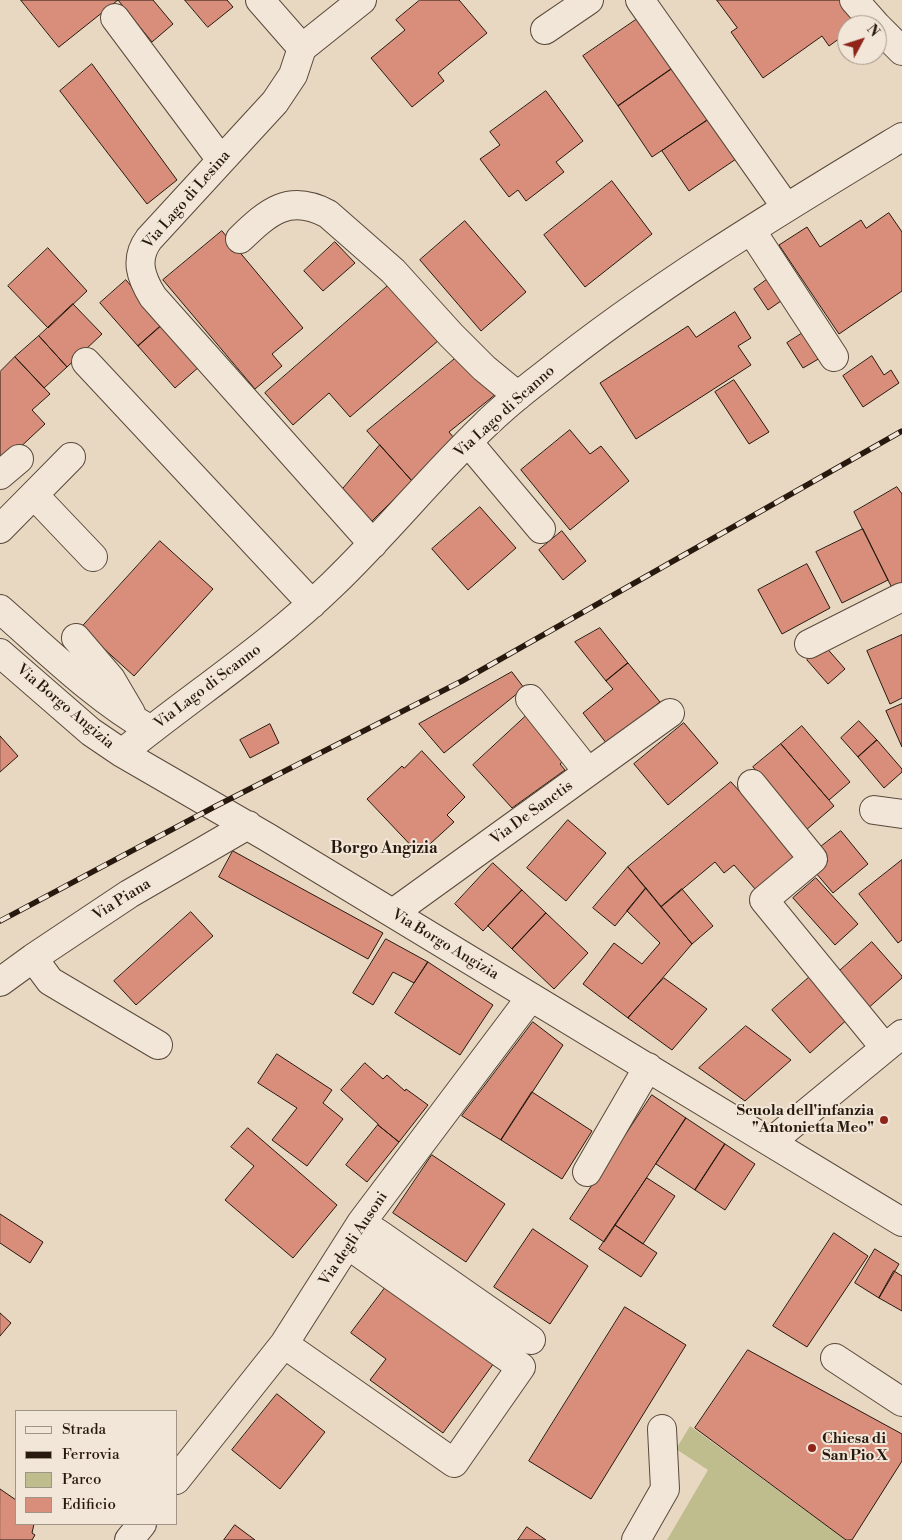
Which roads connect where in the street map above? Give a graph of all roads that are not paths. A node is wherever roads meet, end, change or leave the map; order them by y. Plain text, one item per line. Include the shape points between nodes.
1 (260, 0) edge
2 (362, 0) edge
3 (589, 0) edge
4 (640, 0) edge
5 (854, 0) edge
6 (867, 15) edge
7 (115, 18) dead end
8 (545, 30) dead end
9 (887, 37) edge
10 (302, 48) junction
11 (902, 51) edge
12 (902, 137) edge
13 (221, 160) junction
14 (786, 207) junction
15 (751, 230) junction
16 (240, 239) dead end
17 (834, 357) dead end
18 (86, 362) dead end
19 (518, 396) junction
20 (468, 442) junction
21 (72, 457) dead end
22 (34, 495) junction
23 (0, 529) edge
24 (542, 529) dead end
25 (373, 544) junction
26 (93, 557) dead end
27 (902, 597) edge
28 (312, 604) junction
29 (0, 609) edge
30 (76, 638) dead end
31 (809, 644) dead end
32 (0, 653) edge
33 (530, 699) dead end
34 (670, 713) dead end
35 (143, 725) junction
36 (122, 754) junction
37 (588, 772) junction
38 (752, 784) dead end
39 (874, 810) dead end
40 (902, 814) edge
41 (248, 825) junction
42 (393, 913) junction
43 (33, 958) junction
44 (0, 982) edge
45 (531, 997) junction
46 (894, 1041) edge
47 (158, 1045) dead end
48 (648, 1067) junction
49 (771, 1142) junction
50 (587, 1172) dead end
51 (902, 1222) edge
52 (354, 1234) junction
53 (530, 1340) dead end
54 (284, 1344) junction
55 (835, 1358) dead end
56 (902, 1402) edge
57 (662, 1429) dead end
58 (178, 1477) edge
59 (141, 1525) edge
60 (129, 1540) edge
61 (636, 1540) edge

1 - 10 street
2 - 10 street
3 - 8 street
4 - 14 street
5 - 6 street
7 - 13 street
9 - 11 street
10 - 13 street, Via Lago di Lesina via 284,90
12 - 14 street, Via Lago di Scanno
13 - 25 street, Via Lago di Lesina via 144,246 140,257 141,275 153,297
14 - 15 street, Via Lago di Scanno
15 - 17 street
15 - 19 street, Via Lago di Scanno via 585,344
16 - 19 street via 272,212 294,204 317,208 328,214 393,271 484,368
18 - 28 street
19 - 20 street, Via Lago di Scanno
20 - 24 street
20 - 25 street, Via Lago di Scanno
21 - 22 street
22 - 23 street
22 - 26 street
25 - 28 street, Via Lago di Scanno
27 - 31 street
28 - 35 street, Via Lago di Scanno via 251,655
29 - 35 street via 93,691
30 - 35 street via 111,679
32 - 36 street, Via Borgo Angizia via 91,732
33 - 37 street
34 - 37 street, Via De Sanctis
35 - 36 street, Via Lago di Scanno
36 - 41 street, Via Borgo Angizia
37 - 42 street, Via De Sanctis
38 - 46 street via 813,859 764,900
39 - 40 street
41 - 42 street, Via Borgo Angizia
41 - 43 street, Via Piana via 129,894
42 - 45 street, Via Borgo Angizia
43 - 44 street, Via Piana
43 - 47 street via 50,981
45 - 48 street, Via Borgo Angizia
45 - 52 street, Via degli Ausoni
46 - 49 street
48 - 49 street, Via Borgo Angizia
48 - 50 street
49 - 51 street, Via Borgo Angizia
52 - 53 street via 379,1234
52 - 54 street, Via degli Ausoni
52 - 54 street via 521,1367 454,1463
54 - 58 street, Via degli Ausoni
55 - 56 street
57 - 61 street via 665,1490
59 - 60 street

